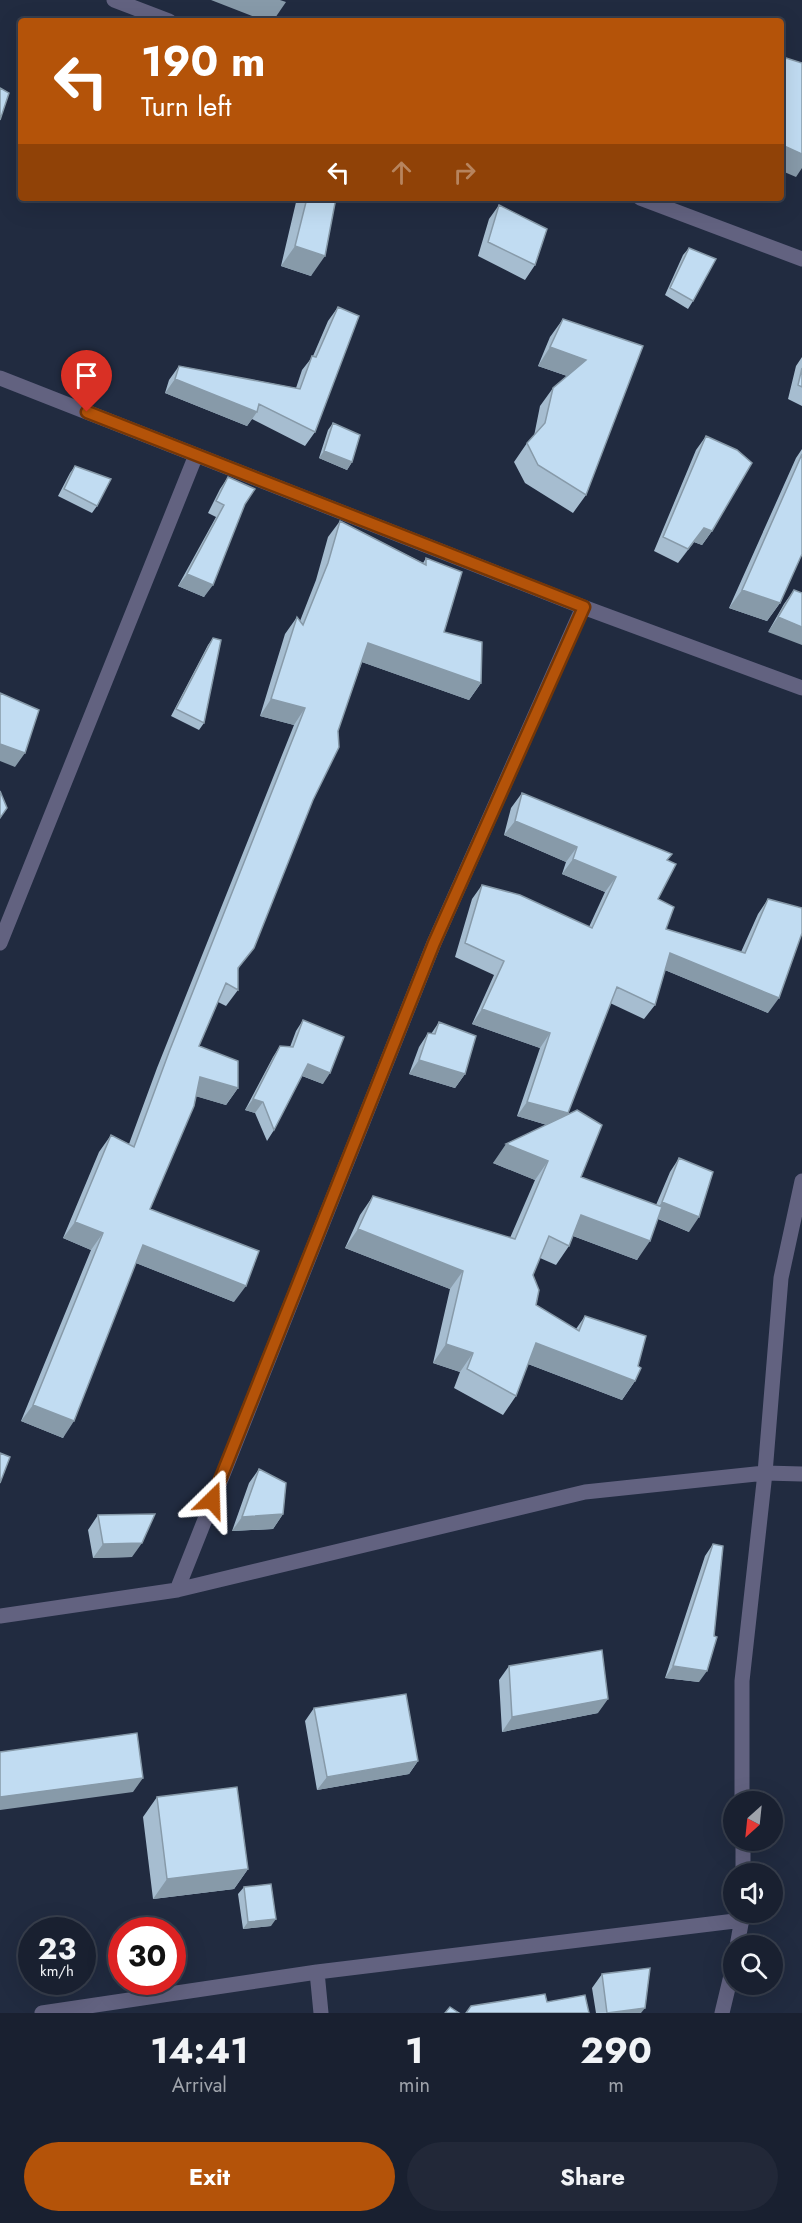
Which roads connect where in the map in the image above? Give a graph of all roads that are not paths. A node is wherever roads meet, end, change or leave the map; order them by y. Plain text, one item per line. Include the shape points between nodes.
1 (114, 0) edge
2 (161, 18) edge
3 (648, 201) edge
4 (802, 259) edge
5 (0, 378) edge
6 (196, 455) junction
7 (584, 607) junction
8 (802, 688) edge
9 (0, 943) edge
10 (802, 1181) edge
11 (765, 1473) junction
12 (802, 1474) edge
13 (177, 1590) junction
14 (0, 1616) edge
15 (742, 1791) edge
16 (723, 1919) edge
17 (317, 1971) junction
18 (726, 1995) edge
19 (42, 2013) edge
20 (321, 2013) edge
21 (722, 2013) edge

1 - 2 street
3 - 4 street
5 - 6 street
6 - 7 street
6 - 9 street
7 - 8 street
7 - 13 street via 434,943
10 - 11 street via 781,1278
11 - 12 street
11 - 13 street via 585,1491
11 - 15 street via 742,1681
13 - 14 street
16 - 17 street
17 - 19 street
17 - 20 street
18 - 21 street

